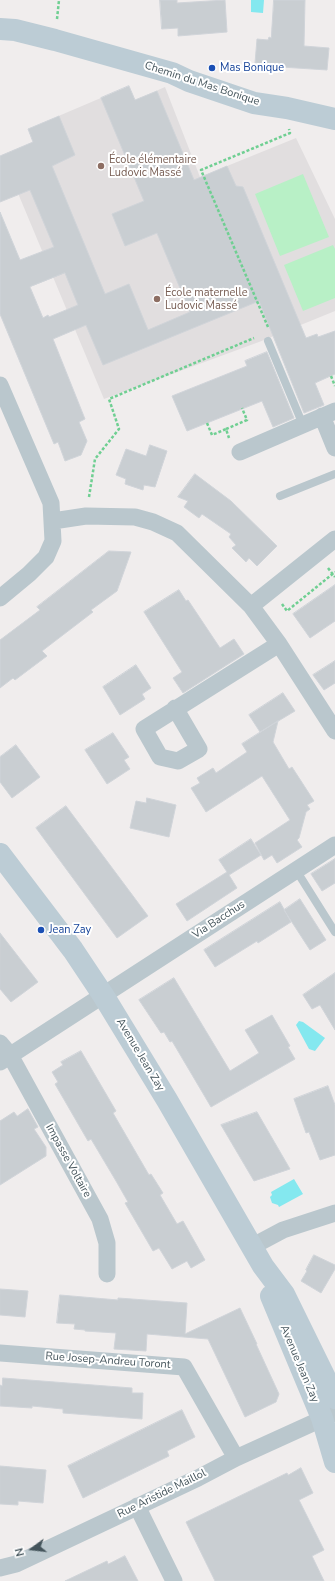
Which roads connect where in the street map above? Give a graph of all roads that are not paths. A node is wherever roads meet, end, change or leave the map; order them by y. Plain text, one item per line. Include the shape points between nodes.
1 (0, 29) edge
2 (332, 115) edge
3 (268, 341) dead end
4 (0, 385) edge
5 (328, 414) edge
6 (303, 425) junction
7 (335, 448) edge
8 (240, 452) road end
9 (335, 474) edge
10 (280, 496) dead end
11 (53, 521) junction
12 (335, 539) edge
13 (0, 598) edge
14 (251, 606) junction
15 (279, 644) junction
16 (175, 708) dead end
17 (334, 727) edge
18 (335, 845) edge
19 (0, 854) edge
20 (296, 870) junction
21 (335, 932) edge
22 (103, 995) junction
23 (3, 1053) edge
24 (335, 1213) edge
25 (253, 1246) junction
26 (264, 1266) junction
27 (106, 1274) dead end
28 (0, 1353) edge
29 (335, 1398) edge
30 (329, 1415) edge
31 (236, 1458) junction
32 (335, 1462) edge
33 (137, 1506) junction
34 (0, 1568) edge
35 (174, 1581) edge

1 - 2 street, Chemin du Mas Bonique via 55,40 172,73 188,81 254,103
3 - 6 lane
4 - 11 street via 51,502
5 - 6 street
5 - 7 street
6 - 8 street
9 - 10 lane
11 - 13 street via 53,541 46,557
11 - 14 street via 86,516 135,517 153,522 177,533
12 - 14 street
14 - 15 street
15 - 16 street
15 - 17 street
18 - 20 street, Via Bacchus
19 - 22 street, Avenue Jean Zay via 73,950
20 - 21 lane
20 - 22 street, Via Bacchus
22 - 23 street, Via Bacchus
22 - 25 street, Avenue Jean Zay
23 - 27 street, Impasse Voltaire via 100,1219 107,1243
24 - 25 street via 283,1230
25 - 26 street, Avenue Jean Zay
26 - 29 street, Avenue Jean Zay via 284,1294
26 - 30 street, Avenue Jean Zay via 272,1302
28 - 31 street, Rue Josep-Andreu Toront via 184,1367
30 - 31 street, Rue Aristide Maillol
30 - 32 street, Avenue Jean Zay
31 - 33 street, Rue Aristide Maillol
33 - 34 street, Rue Aristide Maillol via 16,1564
33 - 35 street

